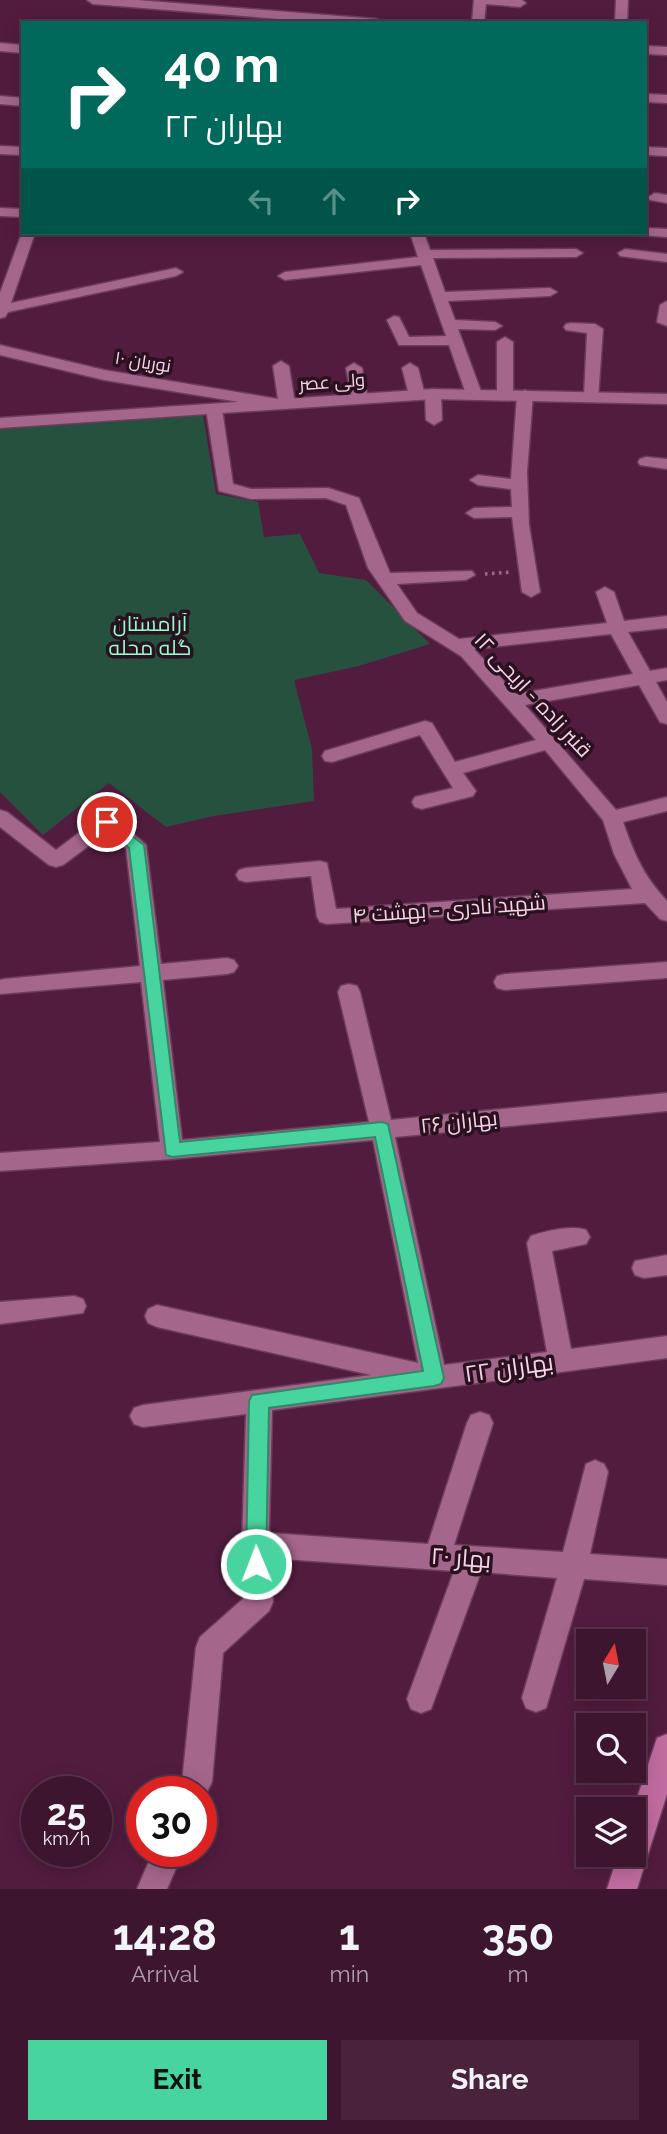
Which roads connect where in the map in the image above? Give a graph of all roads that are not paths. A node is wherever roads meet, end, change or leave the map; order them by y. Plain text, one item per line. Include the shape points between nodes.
1 (93, 0) edge
2 (480, 0) edge
3 (622, 0) edge
4 (170, 3) edge
5 (520, 3) dead end
6 (158, 21) edge
7 (356, 21) edge
8 (478, 21) edge
9 (621, 21) edge
10 (0, 47) edge
11 (21, 49) edge
12 (647, 50) edge
13 (667, 51) edge
14 (647, 98) edge
15 (667, 99) edge
16 (0, 100) edge
17 (21, 102) edge
18 (0, 150) edge
19 (647, 151) edge
20 (21, 152) edge
21 (667, 152) edge
22 (0, 212) edge
23 (21, 213) edge
24 (647, 232) edge
25 (667, 233) edge
26 (28, 235) edge
27 (418, 235) edge
28 (576, 253) dead end
29 (625, 253) dead end
30 (426, 257) junction
31 (667, 258) edge
32 (176, 272) dead end
33 (285, 276) dead end
34 (550, 292) dead end
35 (441, 298) junction
36 (667, 305) edge
37 (1, 311) edge
38 (394, 320) dead end
39 (667, 322) edge
40 (450, 324) junction
41 (495, 326) dead end
42 (571, 327) dead end
43 (455, 340) junction
44 (505, 342) dead end
45 (0, 350) edge
46 (281, 366) dead end
47 (354, 368) dead end
48 (410, 368) dead end
49 (474, 394) junction
50 (505, 394) junction
51 (525, 394) junction
52 (425, 395) junction
53 (592, 397) junction
54 (360, 399) junction
55 (667, 399) edge
56 (284, 404) junction
57 (214, 409) junction
58 (434, 420) dead end
59 (0, 423) edge
60 (646, 462) dead end
61 (667, 464) edge
62 (478, 480) dead end
63 (520, 485) junction
64 (521, 512) junction
65 (474, 513) dead end
66 (466, 575) road end
67 (385, 579) junction
68 (531, 592) dead end
69 (606, 592) dead end
70 (667, 622) edge
71 (617, 627) junction
72 (457, 646) junction
73 (667, 674) edge
74 (643, 676) junction
75 (512, 701) junction
76 (667, 718) edge
77 (549, 743) junction
78 (332, 756) dead end
79 (450, 770) junction
80 (422, 802) dead end
81 (667, 804) edge
82 (0, 817) edge
83 (612, 818) junction
84 (246, 875) dead end
85 (652, 895) junction
86 (667, 914) edge
87 (227, 966) dead end
88 (667, 970) edge
89 (152, 971) junction
90 (505, 982) dead end
91 (4, 987) dead end
92 (349, 992) dead end
93 (667, 1101) edge
94 (382, 1129) junction
95 (172, 1150) junction
96 (0, 1162) edge
97 (578, 1237) dead end
98 (74, 1306) dead end
99 (0, 1313) edge
100 (157, 1317) dead end
101 (667, 1347) edge
102 (561, 1361) junction
103 (434, 1378) junction
104 (259, 1401) junction
105 (142, 1416) dead end
106 (480, 1423) dead end
107 (595, 1472) dead end
108 (255, 1545) junction
109 (438, 1557) junction
110 (472, 1559) junction
111 (574, 1564) junction
112 (667, 1572) edge
113 (536, 1698) dead end
114 (421, 1699) dead end
115 (667, 1748) edge
116 (198, 1776) edge
117 (646, 1813) edge
118 (162, 1867) edge
119 (629, 1867) edge
120 (152, 1889) edge
121 (622, 1889) edge

1 - 4 street
2 - 5 street
2 - 8 street
3 - 9 street
4 - 6 street
4 - 7 street
10 - 11 street
12 - 13 street
14 - 15 street
16 - 17 street
18 - 20 street
19 - 21 street
22 - 23 street
24 - 25 street
26 - 37 street
27 - 30 street
28 - 30 street
29 - 31 street
30 - 33 street
30 - 35 street
32 - 37 street
34 - 35 street
35 - 40 street
36 - 39 street
38 - 43 street via 404,342
40 - 41 street
40 - 43 street
42 - 53 street via 595,329
43 - 49 street
44 - 50 street
45 - 56 street, نوریان ۱۰ via 104,375
46 - 56 street
47 - 54 street
48 - 52 street
49 - 50 street, ولی عصر
49 - 52 street, ولی عصر
50 - 51 street, ولی عصر
51 - 53 street, ولی عصر
51 - 63 street
52 - 54 street, ولی عصر
52 - 58 street
53 - 55 street, ولی عصر
54 - 56 street, ولی عصر
56 - 57 street, ولی عصر
57 - 59 street, ولی عصر
57 - 67 street, قنبر زاده - اریحی ۱۲ via 225,487 251,494 328,494 353,502
60 - 61 street
62 - 63 street
63 - 64 street
64 - 65 street
64 - 68 street
66 - 67 street
67 - 72 street, قنبر زاده - اریحی ۱۲ via 411,617
69 - 71 street
70 - 71 street
71 - 72 street
71 - 74 street
72 - 75 street, قنبر زاده - اریحی ۱۲
73 - 74 street
74 - 75 street
74 - 76 street
75 - 77 street, قنبر زاده - اریحی ۱۲
77 - 79 street
77 - 83 street, قنبر زاده - اریحی ۱۲
78 - 79 street via 425,727
79 - 80 street via 466,790
81 - 83 street
82 - 89 street via 56,860 107,822 136,845
83 - 85 street via 624,854 640,884
84 - 85 street, شهید نادری - بهشت ۴ via 320,868 327,917
85 - 86 street
87 - 89 street
88 - 90 street
89 - 91 street
89 - 95 street
92 - 94 street
93 - 94 street, بهاران ۲۶
94 - 95 street, بهاران ۲۶
94 - 103 street
95 - 96 street, بهاران ۲۶
97 - 102 street via 539,1243
98 - 99 street
100 - 103 street
101 - 102 street, بهاران ۲۲
102 - 103 street, بهاران ۲۲
103 - 104 street, بهاران ۲۲
104 - 105 street, بهاران ۲۲
104 - 108 street
106 - 109 street
107 - 111 street
108 - 109 street, بهار ۲۰
108 - 116 street via 258,1602 210,1647
109 - 110 street, بهار ۲۰
110 - 111 street, بهار ۲۰
110 - 114 street
111 - 112 street, بهار ۲۰
111 - 113 street
115 - 117 highway
118 - 120 street
119 - 121 highway

